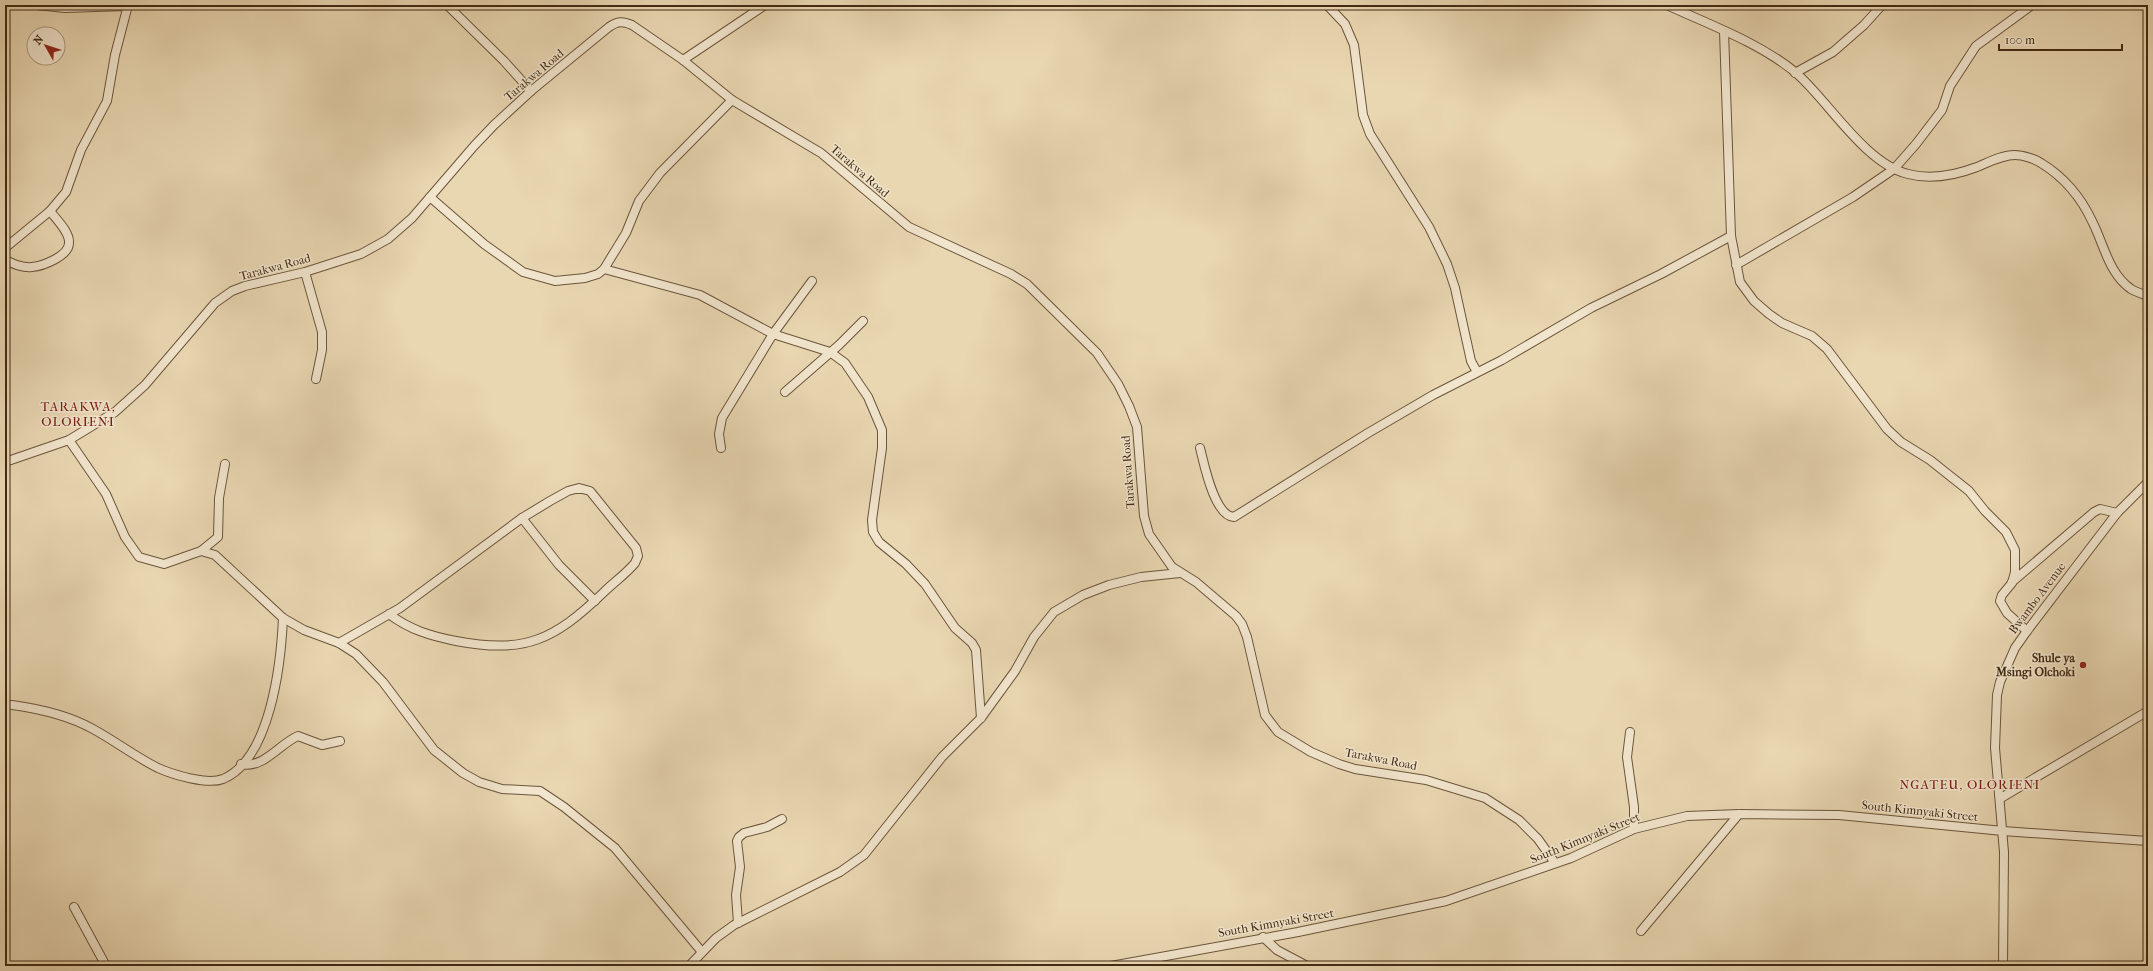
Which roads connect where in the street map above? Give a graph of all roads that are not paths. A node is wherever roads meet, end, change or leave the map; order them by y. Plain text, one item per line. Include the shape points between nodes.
1 (37, 5) edge
2 (447, 5) edge
3 (765, 5) edge
4 (1327, 5) edge
5 (1667, 5) edge
6 (1882, 5) edge
7 (2032, 5) edge
8 (128, 6) edge
9 (1724, 32) junction
10 (682, 60) junction
11 (1795, 72) junction
12 (531, 91) junction
13 (732, 100) junction
14 (1894, 169) junction
15 (430, 197) junction
16 (50, 211) junction
17 (1731, 236) junction
18 (5, 248) edge
19 (5, 260) edge
20 (1736, 265) junction
21 (604, 269) junction
22 (305, 272) junction
23 (812, 281) dead end
24 (2148, 296) edge
25 (863, 321) dead end
26 (773, 334) junction
27 (830, 352) junction
28 (1477, 372) junction
29 (316, 379) dead end
30 (785, 392) dead end
31 (69, 440) junction
32 (721, 448) dead end
33 (1200, 448) dead end
34 (5, 462) edge
35 (225, 464) dead end
36 (2148, 482) edge
37 (2116, 513) junction
38 (522, 518) junction
39 (201, 552) junction
40 (1180, 573) junction
41 (2012, 583) junction
42 (595, 601) junction
43 (389, 614) junction
44 (283, 618) junction
45 (2027, 631) junction
46 (339, 643) junction
47 (12, 705) dead end
48 (2148, 711) edge
49 (981, 718) junction
50 (1630, 732) dead end
51 (340, 741) dead end
52 (241, 764) junction
53 (2001, 798) junction
54 (1739, 814) junction
55 (782, 819) dead end
56 (1634, 828) junction
57 (2003, 831) junction
58 (2148, 841) edge
59 (1555, 863) junction
60 (74, 907) dead end
61 (738, 923) junction
62 (1642, 931) dead end
63 (1263, 937) junction
64 (702, 952) junction
65 (106, 966) edge
66 (689, 966) edge
67 (1111, 966) edge
68 (1307, 966) edge
69 (2003, 966) edge

1 - 8 street via 65,8
2 - 12 street
3 - 10 street
4 - 28 street via 1345,24 1354,45 1363,115 1370,134 1429,227 1447,264 1455,288 1471,361
5 - 9 street
6 - 11 street via 1864,25 1832,52
7 - 14 street via 1976,46 1950,86 1942,110
8 - 16 street via 107,101 81,150 66,192
9 - 11 street via 1766,52
9 - 17 street
10 - 12 street, Tarakwa Road via 632,25 618,21
10 - 13 street, Tarakwa Road
11 - 14 street via 1867,149
12 - 15 street, Tarakwa Road via 474,146
13 - 21 street via 646,190 617,251
13 - 40 street, Tarakwa Road via 821,153 909,228 1011,274 1027,284 1082,336 1097,353 1129,406 1137,428 1142,500 1147,528 1164,558
14 - 20 street via 1853,197
14 - 24 street via 1908,174 1943,176 2016,154 2041,163 2066,182 2079,199 2093,222 2109,262 2120,278 2131,288
15 - 21 street via 484,244 523,272 555,281 585,278
15 - 22 street, Tarakwa Road via 412,218 388,239 361,254
16 - 18 street
16 - 19 street via 68,236 69,244 66,250 58,257 33,267 20,266
17 - 20 street
17 - 28 street via 1591,308
20 - 41 street via 1740,282 1754,301 1775,319 1812,336 1836,360 1892,434 1974,495 2011,540 2016,562
21 - 26 street via 700,295
22 - 29 street via 322,332 322,350
22 - 31 street, Tarakwa Road via 245,286 222,297 137,394 115,412
23 - 26 street
25 - 27 street
26 - 27 street
26 - 32 street via 722,418 719,434
27 - 30 street
27 - 49 street via 845,363 858,380 878,416 882,430 882,448 874,497 873,532 879,542 925,584 955,628 976,650
28 - 33 street via 1382,425 1234,517 1225,513 1214,496
31 - 34 street, Tarakwa Road
31 - 39 street via 106,494 124,537 138,557 164,564
35 - 39 street via 219,498 218,537
36 - 37 street, Bwambo Avenue
37 - 41 street via 2100,509 2094,512
37 - 45 street, Bwambo Avenue
38 - 42 street via 559,565
38 - 42 street via 568,491 579,488 590,492 630,538 638,556 630,569
38 - 43 street
39 - 44 street via 215,555 224,562
40 - 49 street via 1141,576 1109,585 1083,595 1054,612 1034,637 1015,671
40 - 59 street, Tarakwa Road via 1203,588 1242,624 1265,715 1278,732 1311,752 1339,764 1426,780 1485,798 1519,820 1538,839
41 - 45 street via 2002,595 2002,607
42 - 43 street via 567,625 550,634 530,642 509,645 484,645 426,635 409,628
43 - 46 street
44 - 46 street via 304,630
44 - 52 street via 281,660 266,723 259,739
45 - 53 street, Bwambo Avenue via 2006,665 1997,695 1995,748
46 - 64 street via 372,669 434,750 448,762 484,784 502,789 540,791 552,797 615,848
47 - 52 street via 42,709 92,728 159,768 183,777 216,781 231,774
48 - 53 street
49 - 61 street via 942,757 864,855 854,863
50 - 56 street via 1628,757
51 - 52 street via 322,745 298,736 259,763 249,766
53 - 57 street, Bwambo Avenue
54 - 56 street, South Kimnyaki Street via 1687,816
54 - 57 street, South Kimnyaki Street via 1839,815
54 - 62 street
55 - 61 street via 739,837 737,842 740,867 736,895
56 - 59 street, South Kimnyaki Street
57 - 58 street, South Kimnyaki Street
57 - 69 street, Bwambo Avenue
59 - 63 street, South Kimnyaki Street via 1480,891 1427,906
60 - 65 street
61 - 64 street via 716,938
63 - 67 street, South Kimnyaki Street
63 - 68 street via 1277,950
64 - 66 street

